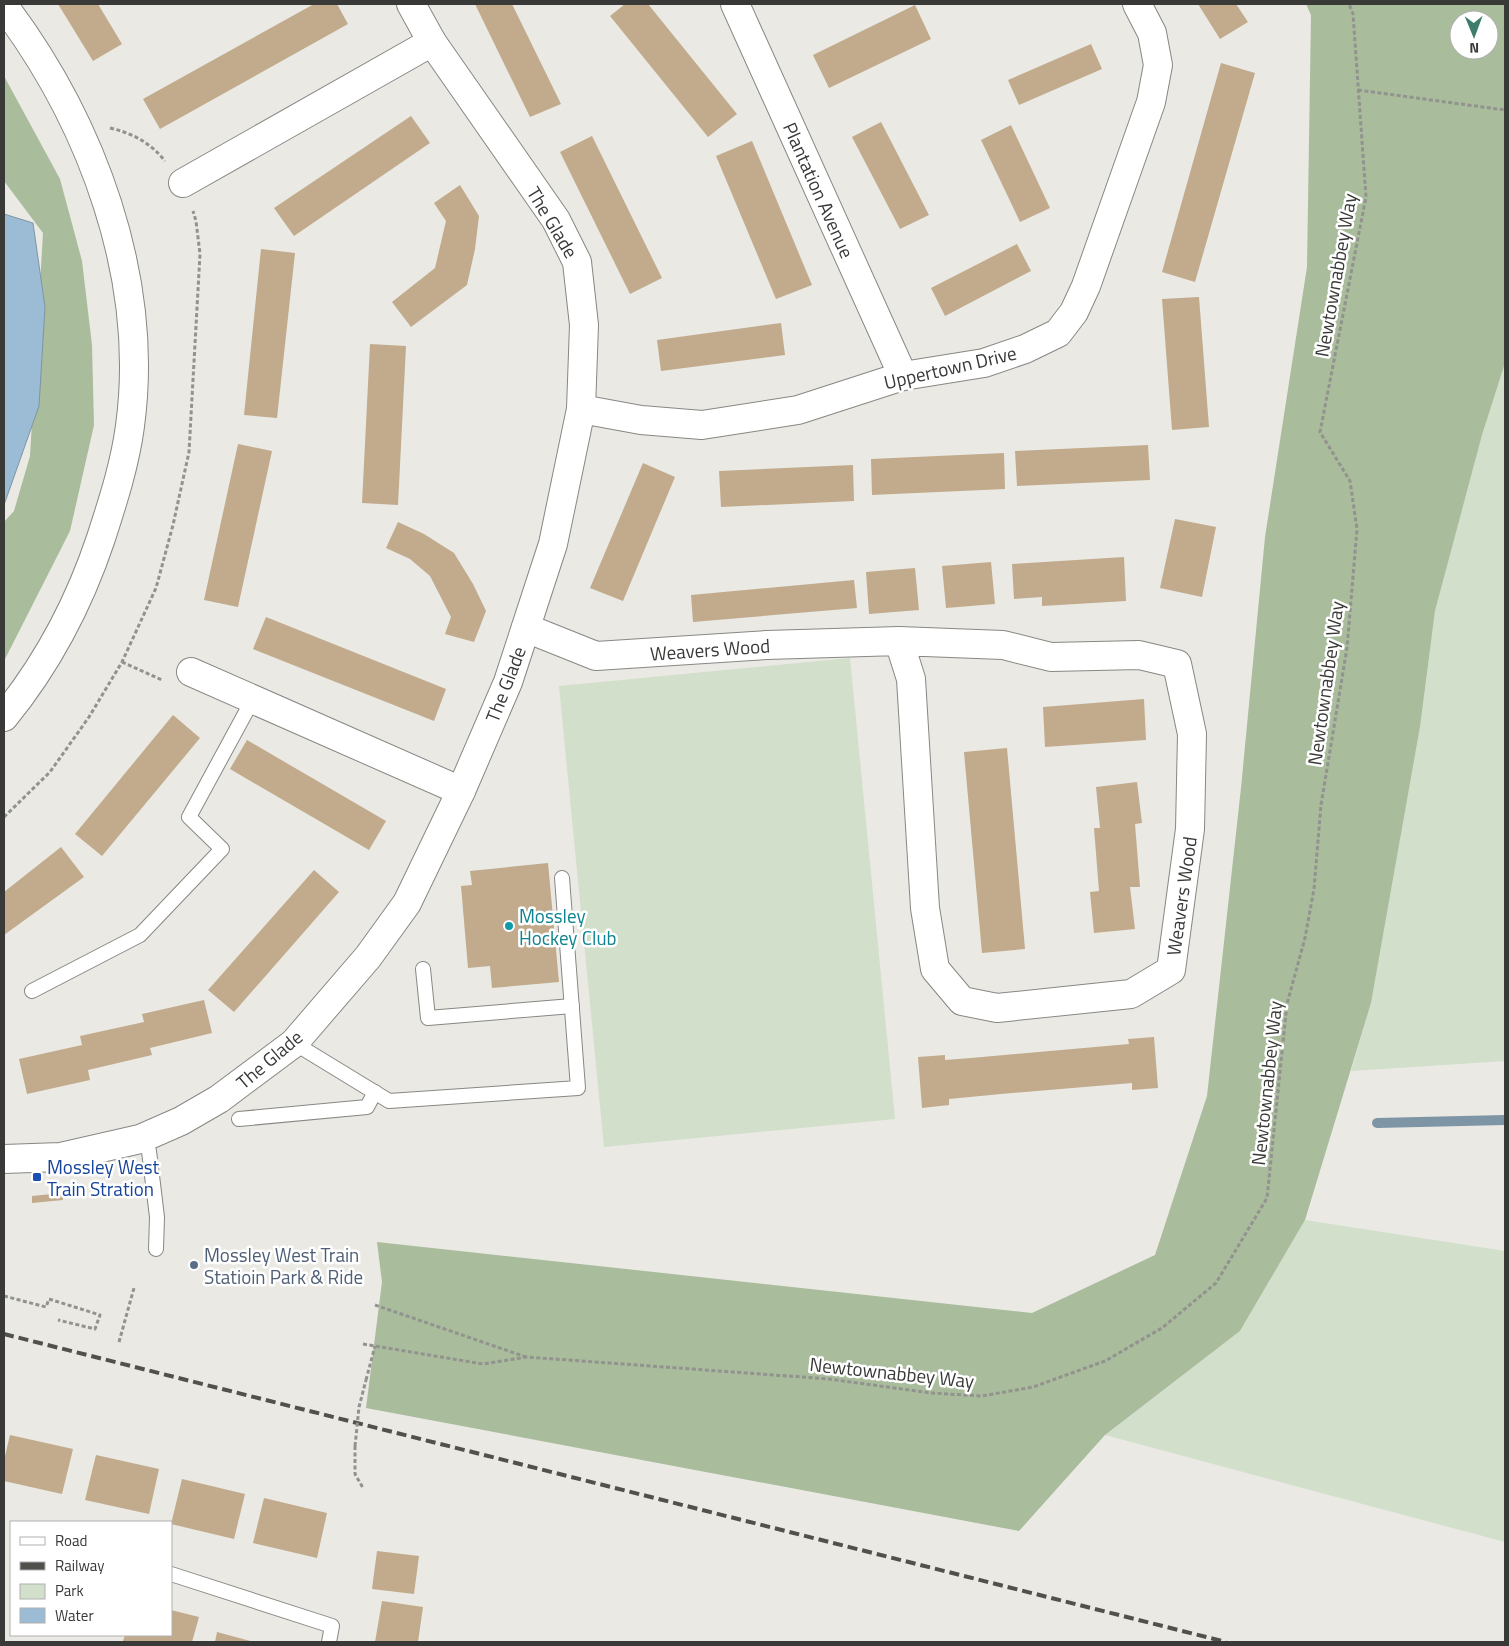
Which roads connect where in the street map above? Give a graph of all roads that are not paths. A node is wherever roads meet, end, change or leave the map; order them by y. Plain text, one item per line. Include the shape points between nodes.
1 (411, 4) edge
2 (735, 4) edge
3 (1137, 4) edge
4 (4, 6) edge
5 (432, 42) junction
6 (183, 183) dead end
7 (903, 376) junction
8 (581, 409) junction
9 (526, 628) junction
10 (899, 641) junction
11 (191, 672) road end
12 (253, 699) junction
13 (4, 717) edge
14 (461, 791) junction
15 (562, 878) dead end
16 (423, 969) dead end
17 (32, 991) dead end
18 (572, 1006) junction
19 (294, 1043) junction
20 (375, 1092) junction
21 (239, 1119) dead end
22 (140, 1139) junction
23 (4, 1159) edge
24 (156, 1249) dead end
25 (172, 1574) edge
26 (329, 1642) edge

1 - 5 street, The Glade
2 - 7 street, Plantation Avenue
3 - 7 street, Uppertown Drive via 1152,33 1158,65 1151,102 1074,312 1058,333 1025,349 984,363
4 - 13 street via 47,70 77,128 99,183 118,239 130,297 134,364 130,425 118,486 95,555 72,612 42,666
5 - 6 street
5 - 8 street, The Glade via 556,220 578,262 584,325
7 - 8 street, Uppertown Drive via 798,410 702,424 641,420
8 - 9 street, The Glade via 553,544
9 - 10 street, Weavers Wood via 596,656
9 - 14 street, The Glade via 508,682
10 - 10 street, Weavers Wood via 1003,645 1051,657 1138,655 1177,664 1192,734 1190,819 1171,970 1131,994 997,1008 962,1000 936,969 925,908 911,678
11 - 12 street
12 - 14 street
12 - 17 lane via 189,817 222,849 140,936
14 - 19 street, The Glade via 407,903 368,957
15 - 18 lane
16 - 18 lane via 428,1018
18 - 20 lane via 578,1088 389,1102
19 - 20 lane
19 - 22 street, The Glade via 219,1099
20 - 21 lane via 367,1107
22 - 23 street, The Glade via 61,1157
22 - 24 lane via 149,1151 157,1217
25 - 26 lane via 332,1626

